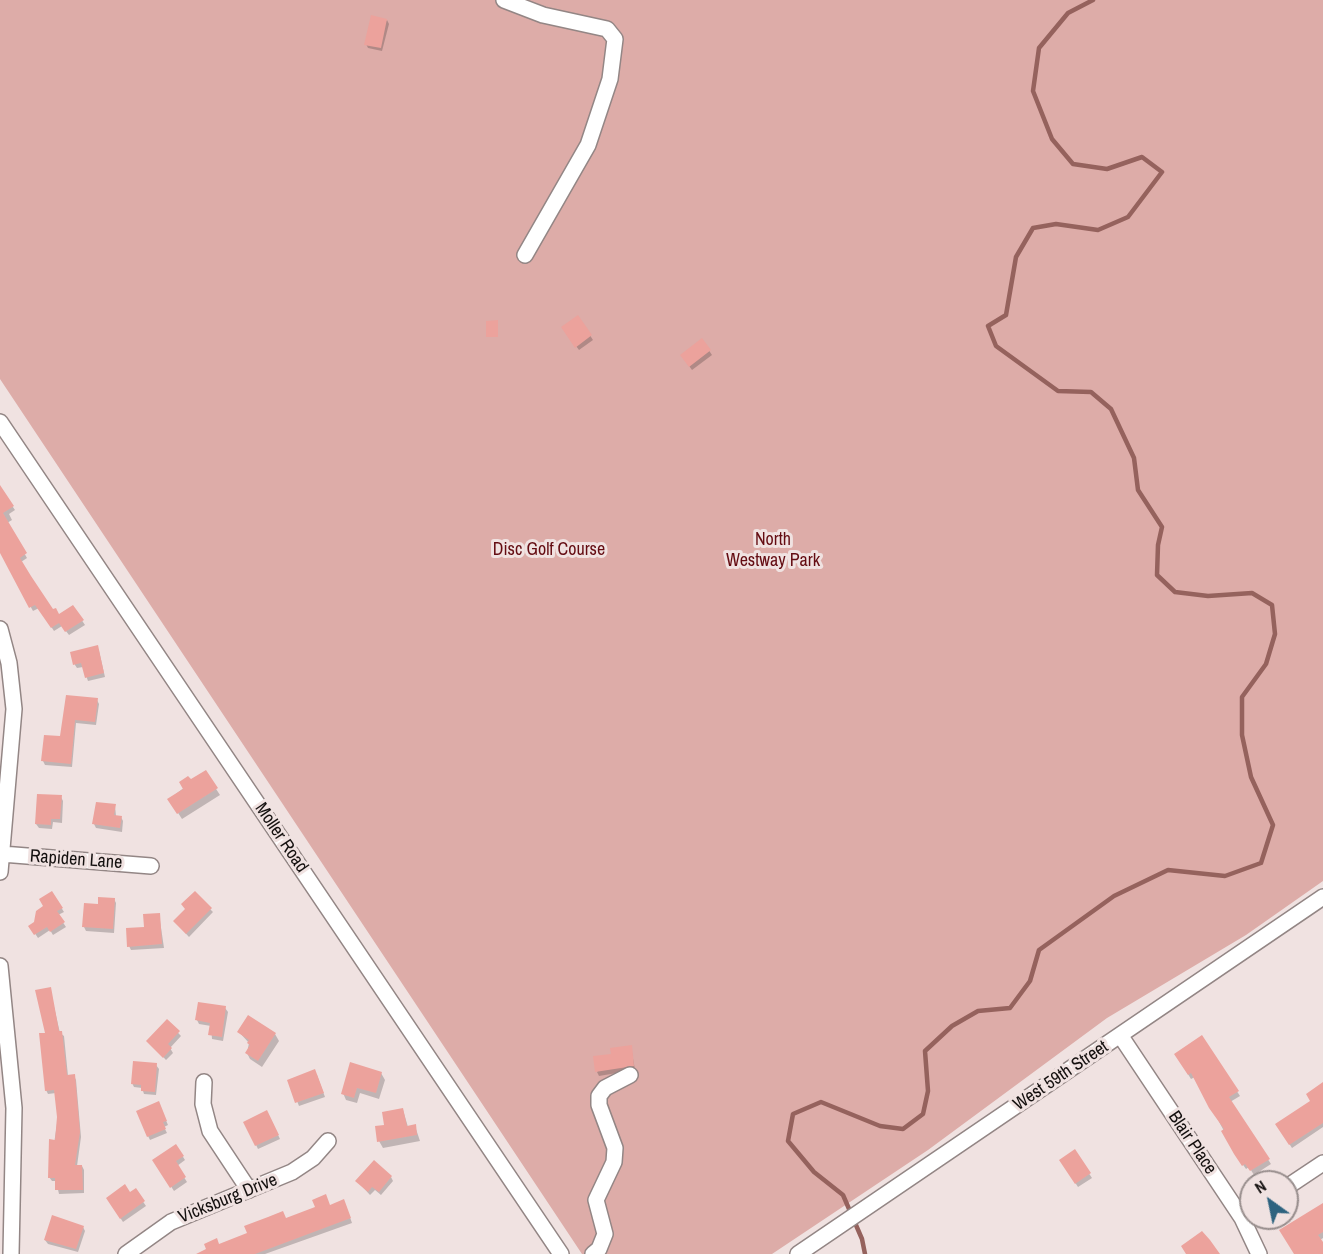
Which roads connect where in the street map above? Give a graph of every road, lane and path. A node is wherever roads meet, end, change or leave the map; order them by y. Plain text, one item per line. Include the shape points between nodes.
1 (504, 0) edge
2 (525, 255) dead end
3 (0, 422) edge
4 (0, 629) edge
5 (2, 854) junction
6 (151, 866) dead end
7 (0, 872) edge
8 (1323, 897) edge
9 (0, 966) edge
10 (1120, 1035) junction
11 (630, 1075) dead end
12 (204, 1082) dead end
13 (328, 1141) dead end
14 (1323, 1163) edge
15 (1299, 1179) edge
16 (249, 1190) junction
17 (1239, 1205) edge
18 (1251, 1230) edge
19 (11, 1254) edge
20 (126, 1254) edge
21 (561, 1254) edge
22 (593, 1254) edge
23 (798, 1254) edge
24 (1258, 1254) edge

1 - 2 street via 543,15 607,29 615,39 610,79 588,145
3 - 21 street, Moller Road
4 - 5 street via 9,663 14,709
5 - 6 street, Rapiden Lane
5 - 7 street
8 - 10 street, West 59th Street
9 - 19 street via 14,1108
10 - 17 street, Blair Place
10 - 23 street, West 59th Street
11 - 22 street via 605,1088 599,1096 615,1148 614,1162 596,1200 605,1234
12 - 16 street via 203,1104 210,1131
13 - 16 street, Vicksburg Drive via 313,1158 292,1172
14 - 15 street
16 - 20 street, Vicksburg Drive via 171,1222
18 - 24 street, Blair Place

